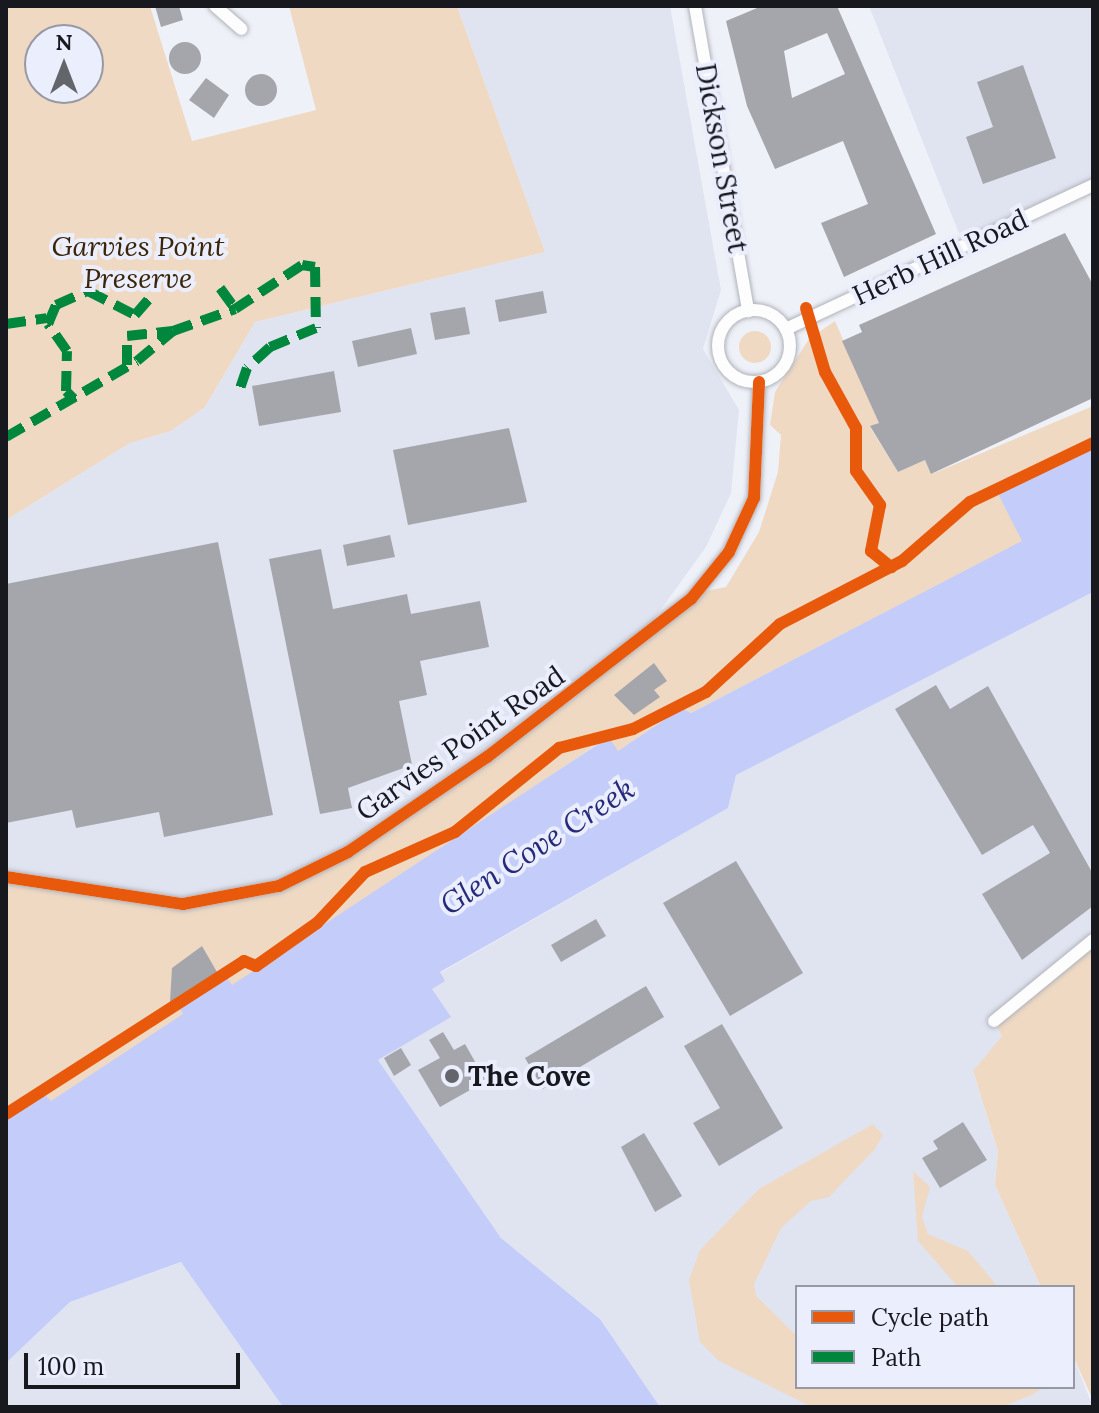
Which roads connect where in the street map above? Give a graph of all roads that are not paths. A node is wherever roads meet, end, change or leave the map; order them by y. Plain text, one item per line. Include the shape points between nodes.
1 (215, 6) edge
2 (695, 6) edge
3 (241, 29) dead end
4 (1093, 185) edge
5 (748, 311) junction
6 (786, 329) junction
7 (759, 382) junction
8 (6, 877) edge
9 (1093, 940) edge
10 (994, 1021) dead end

1 - 3 street
2 - 5 street, Dickson Street
4 - 6 street, Herb Hill Road
5 - 6 street via 769,313
5 - 7 street via 727,323 720,358 735,377
6 - 7 street via 785,365
7 - 8 street, Garvies Point Road via 754,498 707,581 628,651 348,852 279,886 183,904
9 - 10 street

